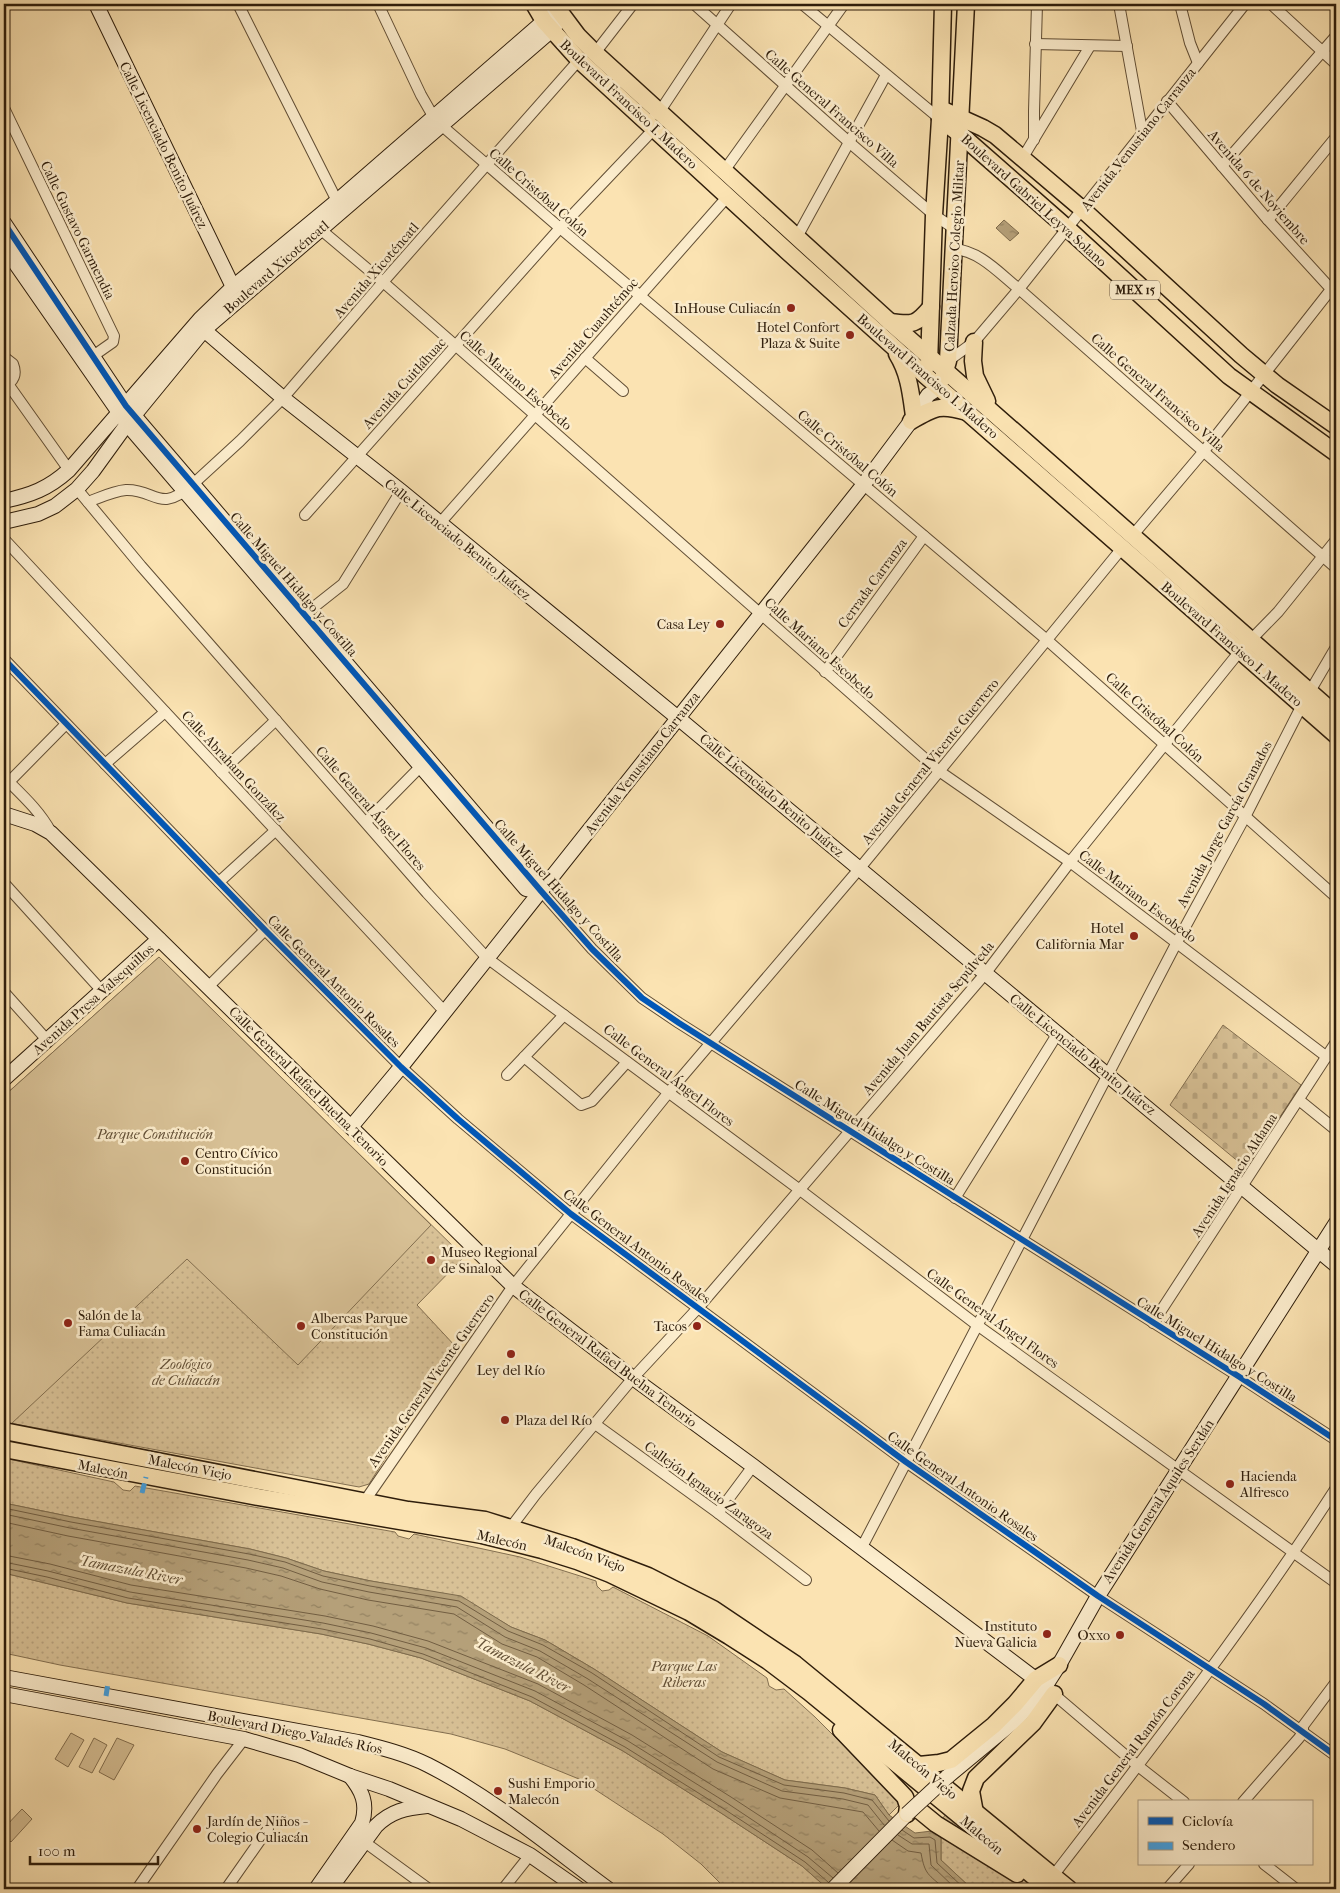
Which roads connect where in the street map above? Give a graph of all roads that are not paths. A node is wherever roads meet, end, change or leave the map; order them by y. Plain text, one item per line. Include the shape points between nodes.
1 (96, 4) edge
2 (238, 4) edge
3 (378, 4) edge
4 (534, 4) edge
5 (632, 4) edge
6 (694, 4) edge
7 (731, 4) edge
8 (802, 4) edge
9 (844, 4) edge
10 (943, 4) edge
11 (966, 4) edge
12 (1037, 4) edge
13 (1119, 4) edge
14 (1180, 4) edge
15 (1245, 4) edge
16 (1271, 4) edge
17 (557, 8) edge
18 (717, 24) junction
19 (548, 25) junction
20 (828, 26) junction
21 (1336, 36) edge
22 (1035, 44) junction
23 (1090, 46) junction
24 (1127, 46) junction
25 (1323, 52) junction
26 (596, 53) junction
27 (579, 60) junction
28 (1198, 63) junction
29 (1336, 64) edge
30 (886, 75) junction
31 (607, 86) junction
32 (785, 86) junction
33 (1167, 101) junction
34 (4, 108) edge
35 (660, 111) junction
36 (936, 112) junction
37 (437, 120) junction
38 (961, 126) junction
39 (654, 129) junction
40 (1142, 132) junction
41 (1336, 137) edge
42 (1034, 140) junction
43 (850, 143) junction
44 (1022, 159) junction
45 (487, 165) junction
46 (1222, 166) junction
47 (724, 171) junction
48 (728, 196) junction
49 (337, 201) junction
50 (1082, 209) junction
51 (934, 215) junction
52 (1268, 220) junction
53 (560, 228) junction
54 (1067, 228) junction
55 (320, 229) junction
56 (955, 229) junction
57 (6, 232) edge
58 (797, 237) junction
59 (4, 247) edge
60 (954, 248) junction
61 (383, 282) junction
62 (1334, 286) edge
63 (233, 287) junction
64 (1019, 289) junction
65 (640, 296) junction
66 (931, 308) junction
67 (890, 322) junction
68 (204, 330) junction
69 (974, 342) junction
70 (456, 346) junction
71 (892, 346) junction
72 (93, 356) junction
73 (4, 357) edge
74 (930, 357) junction
75 (585, 358) junction
76 (947, 366) junction
77 (1264, 374) junction
78 (6, 385) edge
79 (932, 386) junction
80 (623, 391) dead end
81 (1251, 391) junction
82 (283, 398) junction
83 (991, 410) junction
84 (970, 413) junction
85 (126, 415) junction
86 (535, 415) junction
87 (913, 419) junction
88 (1336, 426) edge
89 (1204, 451) junction
90 (1336, 453) edge
91 (356, 457) junction
92 (69, 470) junction
93 (864, 484) junction
94 (188, 488) junction
95 (77, 489) junction
96 (401, 491) junction
97 (4, 501) edge
98 (88, 502) junction
99 (305, 515) dead end
100 (4, 522) edge
101 (440, 523) junction
102 (924, 536) junction
103 (4, 539) edge
104 (1336, 540) edge
105 (1128, 541) junction
106 (1323, 556) junction
107 (1336, 568) edge
108 (305, 614) junction
109 (760, 614) junction
110 (1047, 640) junction
111 (1246, 646) junction
112 (1336, 646) edge
113 (4, 659) edge
114 (825, 672) junction
115 (1306, 698) junction
116 (166, 712) junction
117 (1336, 715) edge
118 (678, 718) junction
119 (276, 720) junction
120 (66, 724) junction
121 (1336, 735) edge
122 (1165, 744) junction
123 (425, 763) junction
124 (105, 764) junction
125 (939, 771) junction
126 (221, 772) junction
127 (5, 782) edge
128 (4, 814) edge
129 (1245, 817) junction
130 (366, 822) junction
131 (276, 830) junction
132 (51, 833) junction
133 (1070, 862) junction
134 (860, 868) junction
135 (219, 882) junction
136 (4, 883) edge
137 (541, 891) junction
138 (1336, 897) edge
139 (265, 930) junction
140 (159, 939) junction
141 (1177, 942) junction
142 (488, 958) junction
143 (986, 974) junction
144 (208, 987) junction
145 (102, 991) junction
146 (4, 992) edge
147 (445, 1012) junction
148 (564, 1014) junction
149 (1058, 1033) junction
150 (47, 1040) junction
151 (710, 1042) junction
152 (1336, 1042) edge
153 (524, 1057) junction
154 (1327, 1057) junction
155 (627, 1062) junction
156 (401, 1067) junction
157 (1108, 1074) junction
158 (507, 1075) dead end
159 (4, 1079) edge
160 (668, 1092) junction
161 (1299, 1100) junction
162 (351, 1127) junction
163 (1336, 1130) edge
164 (850, 1131) junction
165 (1243, 1187) junction
166 (800, 1190) junction
167 (955, 1198) junction
168 (571, 1214) junction
169 (1336, 1223) edge
170 (1022, 1240) junction
171 (1319, 1250) junction
172 (1336, 1265) edge
173 (513, 1286) junction
174 (698, 1308) junction
175 (1153, 1323) junction
176 (978, 1325) junction
177 (1238, 1376) junction
178 (633, 1378) junction
179 (595, 1424) junction
180 (4, 1431) edge
181 (1336, 1440) edge
182 (4, 1449) edge
183 (906, 1462) junction
184 (754, 1466) junction
185 (1178, 1469) junction
186 (1336, 1488) edge
187 (361, 1508) junction
188 (718, 1512) junction
189 (511, 1527) junction
190 (482, 1535) junction
191 (862, 1547) junction
192 (1294, 1553) junction
193 (806, 1580) dead end
194 (1336, 1583) edge
195 (1098, 1596) junction
196 (1059, 1665) joint
197 (1210, 1669) junction
198 (4, 1677) edge
199 (1336, 1682) edge
200 (1045, 1687) junction
201 (4, 1694) edge
202 (813, 1695) junction
203 (1303, 1732) junction
204 (325, 1736) junction
205 (244, 1739) junction
206 (298, 1755) junction
207 (1336, 1756) edge
208 (919, 1765) junction
209 (1138, 1766) junction
210 (350, 1776) junction
211 (1181, 1800) edge
212 (1245, 1800) edge
213 (429, 1805) junction
214 (911, 1810) junction
215 (975, 1812) junction
216 (508, 1814) junction
217 (461, 1819) junction
218 (268, 1830) dead end
219 (360, 1839) junction
220 (536, 1859) junction
221 (1187, 1866) edge
222 (1267, 1866) edge
223 (1051, 1882) edge
224 (136, 1889) edge
225 (226, 1889) edge
226 (316, 1889) edge
227 (330, 1889) edge
228 (429, 1889) edge
229 (503, 1889) edge
230 (566, 1889) edge
231 (579, 1889) edge
232 (608, 1889) edge
233 (834, 1889) edge
234 (1044, 1889) edge
235 (1069, 1889) edge
236 (1167, 1889) edge
237 (1296, 1889) edge

1 - 63 main road, Calle Licenciado Benito Juárez
2 - 49 street
3 - 37 street, Calle Cristóbal Colón
4 - 19 main road, Boulevard Francisco I. Madero
5 - 26 street
6 - 18 street, Calle General Francisco Villa
7 - 18 street
8 - 20 street
9 - 20 street
10 - 36 main road, Calzada Heroico Colegio Militar
11 - 38 main road, Calzada Heroico Colegio Militar
12 - 22 street
13 - 24 street
14 - 28 street
15 - 28 street, Avenida Venustiano Carranza
16 - 25 street
17 - 19 main road, Boulevard Xicoténcatl
17 - 26 main road, Boulevard Francisco I. Madero
18 - 32 street, Calle General Francisco Villa
18 - 35 street
19 - 27 main road, Boulevard Francisco I. Madero
19 - 37 main road, Boulevard Xicoténcatl
20 - 30 street
20 - 32 street
21 - 25 street
22 - 23 street
22 - 42 street
23 - 24 street
23 - 42 street
24 - 40 street
25 - 29 street
25 - 46 street
26 - 35 main road, Boulevard Francisco I. Madero
27 - 31 main road, Boulevard Francisco I. Madero
27 - 45 street, Avenida Xicoténcatl
28 - 33 street, Avenida Venustiano Carranza
30 - 36 street
30 - 43 street
31 - 35 street via 625,92 647,112 655,114
31 - 39 main road, Boulevard Francisco I. Madero
32 - 43 street, Calle General Francisco Villa
32 - 47 street
33 - 40 street, Avenida Venustiano Carranza
33 - 46 street, Avenida 6 de Noviembre
34 - 72 street, Calle Gustavo Garmendia via 114,336 113,342
35 - 47 main road, Boulevard Francisco I. Madero
36 - 38 main road, Boulevard Gabriel Leyva Solano / MEX 15
36 - 51 main road, Calzada Heroico Colegio Militar
37 - 45 street, Calle Cristóbal Colón
37 - 49 main road, Boulevard Xicoténcatl
37 - 55 main road, Boulevard Xicoténcatl
38 - 44 main road, Boulevard Gabriel Leyva Solano / MEX 15 via 995,135
38 - 54 main road, Boulevard Gabriel Leyva Solano / MEX 15
38 - 56 main road, Calzada Heroico Colegio Militar
39 - 48 main road, Boulevard Francisco I. Madero
39 - 53 street, Avenida Cuitláhuac
40 - 50 street, Avenida Venustiano Carranza
41 - 52 street
42 - 44 street
43 - 51 street, Calle General Francisco Villa
43 - 58 street
44 - 50 main road, Boulevard Gabriel Leyva Solano / MEX 15
45 - 53 street, Calle Cristóbal Colón
45 - 61 street, Avenida Xicoténcatl
46 - 52 street, Avenida 6 de Noviembre
47 - 58 main road, Boulevard Francisco I. Madero
48 - 65 street, Avenida Cuauhtémoc
48 - 71 main road, Boulevard Francisco I. Madero
49 - 63 main road, Boulevard Xicoténcatl
50 - 54 street, Avenida Venustiano Carranza
50 - 77 main road, Boulevard Gabriel Leyva Solano / MEX 15
51 - 56 street, Calle General Francisco Villa
51 - 66 main road, Calzada Heroico Colegio Militar
52 - 62 street, Avenida 6 de Noviembre
53 - 65 street, Calle Cristóbal Colón
53 - 70 street, Avenida Cuitláhuac
54 - 64 street, Avenida Venustiano Carranza
54 - 81 main road, Boulevard Gabriel Leyva Solano / MEX 15 via 1229,376
55 - 61 street, Calle Mariano Escobedo
55 - 68 main road, Boulevard Xicoténcatl
56 - 60 main road, Calzada Heroico Colegio Militar
57 - 72 main road, Calle Miguel Hidalgo y Costilla
58 - 67 main road, Boulevard Francisco I. Madero
59 - 85 main road, Calle Miguel Hidalgo y Costilla
60 - 64 street, Calle General Francisco Villa via 980,258
60 - 76 main road, Calzada Heroico Colegio Militar
61 - 70 street, Calle Mariano Escobedo
61 - 82 street, Avenida Xicoténcatl
62 - 77 street, Avenida General Vicente Guerrero
63 - 85 main road, Boulevard Xicoténcatl via 200,319
64 - 69 street, Avenida Venustiano Carranza
64 - 89 street, Calle General Francisco Villa
65 - 75 street, Avenida Cuauhtémoc
65 - 93 street, Calle Cristóbal Colón
66 - 67 main road via 916,322
66 - 74 main road, Calzada Heroico Colegio Militar
67 - 74 main road, Boulevard Francisco I. Madero
68 - 82 main road, Calle Licenciado Benito Juárez
68 - 85 main road, Boulevard Xicoténcatl
69 - 76 street, Avenida Venustiano Carranza
69 - 83 main road via 975,376
70 - 86 street, Calle Mariano Escobedo
70 - 91 street, Avenida Cuitláhuac
71 - 79 main road, Boulevard Francisco I. Madero
71 - 87 main road via 908,377
72 - 85 main road, Calle Miguel Hidalgo y Costilla
73 - 78 street via 15,368 14,378
74 - 76 main road, Boulevard Francisco I. Madero
74 - 79 main road, Calzada Heroico Colegio Militar
75 - 80 street
75 - 86 street, Avenida Cuauhtémoc
76 - 79 main road, Calzada Heroico Colegio Militar
76 - 83 main road, Boulevard Francisco I. Madero
77 - 81 street, Avenida General Vicente Guerrero
77 - 88 main road, Boulevard Gabriel Leyva Solano / MEX 15
78 - 92 street
79 - 84 main road, Boulevard Francisco I. Madero
79 - 87 main road, Avenida Venustiano Carranza
81 - 89 street, Avenida General Vicente Guerrero
81 - 90 main road, Boulevard Gabriel Leyva Solano / MEX 15
82 - 91 main road, Calle Licenciado Benito Juárez
82 - 94 street, Avenida Xicoténcatl
83 - 105 main road, Boulevard Francisco I. Madero
84 - 87 main road via 937,407
84 - 105 main road, Boulevard Francisco I. Madero
85 - 92 main road, Boulevard Xicoténcatl
85 - 94 main road, Calle Miguel Hidalgo y Costilla
85 - 95 main road, Boulevard Xicoténcatl via 93,471
86 - 101 street, Avenida Cuauhtémoc
86 - 109 street, Calle Mariano Escobedo
87 - 93 main road, Avenida Venustiano Carranza
89 - 105 street, Avenida General Vicente Guerrero
89 - 106 street, Calle General Francisco Villa
91 - 96 main road, Calle Licenciado Benito Juárez
91 - 99 street, Avenida Cuitláhuac
92 - 97 main road, Boulevard Xicoténcatl via 34,494
93 - 102 street, Calle Cristóbal Colón
93 - 109 main road, Avenida Venustiano Carranza
94 - 98 street via 162,500 136,490 124,490
94 - 108 main road, Calle Miguel Hidalgo y Costilla
94 - 123 main road, Calle Miguel Hidalgo y Costilla
95 - 98 street, Calle General Ángel Flores
95 - 100 main road, Boulevard Xicoténcatl via 38,514
96 - 101 main road, Calle Licenciado Benito Juárez
96 - 108 street via 343,584
98 - 119 street, Calle General Ángel Flores
101 - 118 main road, Calle Licenciado Benito Juárez
102 - 110 street, Calle Cristóbal Colón
102 - 114 street, Cerrada Carranza
103 - 116 street, Calle Abraham González
104 - 106 street, Avenida Juan Bautista Sepúlveda
105 - 110 street, Avenida General Vicente Guerrero
105 - 111 main road, Boulevard Francisco I. Madero
106 - 107 street, Calle General Francisco Villa
106 - 111 street, Avenida Juan Bautista Sepúlveda
108 - 123 main road, Calle Miguel Hidalgo y Costilla
109 - 114 street, Calle Mariano Escobedo
109 - 118 main road, Avenida Venustiano Carranza
110 - 122 street, Calle Cristóbal Colón
110 - 125 street, Avenida General Vicente Guerrero
111 - 115 main road, Boulevard Francisco I. Madero
111 - 122 street, Avenida Juan Bautista Sepúlveda
112 - 115 street, Avenida Jorge García Granados
113 - 120 street, Calle General Antonio Rosales
114 - 125 street, Calle Mariano Escobedo
115 - 117 main road, Boulevard Francisco I. Madero
115 - 121 main road, Boulevard Francisco I. Madero
115 - 129 street, Avenida Jorge García Granados
116 - 124 street
116 - 126 street, Calle Abraham González
118 - 134 main road, Calle Licenciado Benito Juárez
118 - 137 main road, Avenida Venustiano Carranza
119 - 126 street
119 - 130 street, Calle General Ángel Flores
120 - 124 street, Calle General Antonio Rosales
120 - 127 street
122 - 129 street, Calle Cristóbal Colón
122 - 133 street, Avenida Juan Bautista Sepúlveda
123 - 130 street
123 - 137 main road, Calle Miguel Hidalgo y Costilla via 526,889
124 - 135 street, Calle General Antonio Rosales
125 - 133 street, Calle Mariano Escobedo
125 - 134 street, Avenida General Vicente Guerrero
126 - 131 street, Calle Abraham González
127 - 132 street via 35,807
128 - 132 main road, Calle General Rafael Buelna Tenorio
129 - 138 street, Calle Cristóbal Colón
129 - 141 street, Avenida Jorge García Granados
130 - 142 street, Calle General Ángel Flores
131 - 135 street
131 - 147 street, Calle Abraham González
132 - 140 main road, Calle General Rafael Buelna Tenorio
133 - 141 street, Calle Mariano Escobedo
133 - 143 street, Avenida Juan Bautista Sepúlveda
134 - 143 main road, Calle Licenciado Benito Juárez
134 - 151 street, Avenida General Vicente Guerrero
135 - 139 street, Calle General Antonio Rosales
136 - 145 street
137 - 142 main road, Avenida Venustiano Carranza
137 - 151 street, Calle Miguel Hidalgo y Costilla via 592,949 642,998
139 - 144 street
139 - 156 street, Calle General Antonio Rosales
140 - 144 main road, Calle General Rafael Buelna Tenorio
140 - 145 main road, Avenida Presa Valsequillos
141 - 154 street, Calle Mariano Escobedo
141 - 157 street, Avenida Jorge García Granados
142 - 147 main road, Avenida Venustiano Carranza
142 - 148 street, Calle General Ángel Flores
143 - 149 main road, Calle Licenciado Benito Juárez
143 - 164 street, Avenida Juan Bautista Sepúlveda
144 - 162 main road, Calle General Rafael Buelna Tenorio
145 - 150 main road, Avenida Presa Valsequillos
146 - 150 street
147 - 156 main road, Avenida Venustiano Carranza
148 - 153 street
148 - 155 street, Calle General Ángel Flores
149 - 157 main road, Calle Licenciado Benito Juárez
149 - 167 street
150 - 159 main road, Avenida Presa Valsequillos
151 - 160 street, Avenida General Vicente Guerrero
151 - 164 street, Calle Miguel Hidalgo y Costilla
152 - 154 street, Avenida Ignacio Aldama
153 - 155 street via 581,1105 592,1101
153 - 158 street
154 - 161 street, Avenida Ignacio Aldama
155 - 160 street, Calle General Ángel Flores
156 - 162 main road, Avenida Venustiano Carranza
156 - 168 street, Calle General Antonio Rosales
157 - 165 main road, Calle Licenciado Benito Juárez
157 - 170 street, Avenida Jorge García Granados
160 - 166 street, Calle General Ángel Flores
160 - 168 street, Avenida General Vicente Guerrero
161 - 163 street
161 - 165 street, Avenida Ignacio Aldama
162 - 173 main road, Calle General Rafael Buelna Tenorio
164 - 166 street, Avenida Juan Bautista Sepúlveda
164 - 167 street, Calle Miguel Hidalgo y Costilla
165 - 171 main road, Calle Licenciado Benito Juárez
165 - 175 street, Avenida Ignacio Aldama
166 - 174 street, Avenida Juan Bautista Sepúlveda
166 - 176 street, Calle General Ángel Flores
167 - 170 street, Calle Miguel Hidalgo y Costilla
168 - 173 street, Avenida General Vicente Guerrero
168 - 174 street, Calle General Antonio Rosales
169 - 171 main road, Avenida General Aquiles Serdán
170 - 175 street, Calle Miguel Hidalgo y Costilla
170 - 176 street, Avenida Jorge García Granados
171 - 172 main road, Calle Licenciado Benito Juárez
171 - 177 main road, Avenida General Aquiles Serdán
173 - 178 main road, Calle General Rafael Buelna Tenorio
173 - 187 street, Avenida General Vicente Guerrero
174 - 178 street, Avenida Juan Bautista Sepúlveda
174 - 183 street, Calle General Antonio Rosales
175 - 177 street, Calle Miguel Hidalgo y Costilla
176 - 183 street, Avenida Jorge García Granados
176 - 185 street, Calle General Ángel Flores
177 - 181 street, Calle Miguel Hidalgo y Costilla
177 - 185 main road, Avenida General Aquiles Serdán
178 - 179 street, Avenida Juan Bautista Sepúlveda
178 - 184 main road, Calle General Rafael Buelna Tenorio
179 - 188 street, Callejón Ignacio Zaragoza
179 - 189 street, Avenida Juan Bautista Sepúlveda
180 - 187 main road, Malecón Viejo
182 - 187 main road, Malecón via 146,1477
183 - 191 street, Avenida Jorge García Granados
183 - 195 street, Calle General Antonio Rosales
184 - 188 street
184 - 191 main road, Calle General Rafael Buelna Tenorio
185 - 192 street, Calle General Ángel Flores
185 - 195 main road, Avenida General Aquiles Serdán
186 - 192 street, Avenida General Ramón Corona
187 - 189 main road, Malecón Viejo via 408,1510 485,1520
187 - 190 main road, Malecón
188 - 193 street, Callejón Ignacio Zaragoza
189 - 190 main road
189 - 208 main road, Malecón Viejo via 648,1576 713,1609 795,1664
190 - 202 main road, Malecón via 577,1561 665,1599 729,1636
191 - 200 main road, Calle General Rafael Buelna Tenorio
192 - 194 street, Calle General Ángel Flores
192 - 197 street, Avenida General Ramón Corona
195 - 196 main road, Avenida General Aquiles Serdán
195 - 197 street, Calle General Antonio Rosales
196 - 200 main road
197 - 203 street, Calle General Antonio Rosales
197 - 209 street, Avenida General Ramón Corona
198 - 204 main road, Boulevard Diego Valadés Ríos
199 - 203 street via 1303,1726
200 - 208 main road via 1008,1711 951,1760
200 - 209 street, Calle General Rafael Buelna Tenorio
200 - 214 main road, bridge via 995,1739
200 - 215 main road via 1039,1716 976,1778 971,1792
201 - 205 main road, Boulevard Diego Valadés Ríos
202 - 214 main road via 828,1716 904,1797
202 - 223 main road, Malecón
203 - 207 street, Calle General Antonio Rosales
203 - 212 street
204 - 206 main road via 299,1740
204 - 216 main road, Boulevard Diego Valadés Ríos via 358,1742 428,1765
205 - 206 main road, Boulevard Diego Valadés Ríos
205 - 224 street
206 - 210 main road, Boulevard Diego Valadés Ríos
208 - 215 main road, Malecón Viejo
209 - 211 street, Calle General Rafael Buelna Tenorio
209 - 223 street, Avenida General Ramón Corona
210 - 213 main road, Boulevard Diego Valadés Ríos
210 - 219 main road via 362,1793 365,1804
213 - 217 main road, Boulevard Diego Valadés Ríos
213 - 219 main road via 405,1808 388,1815
214 - 233 main road
214 - 234 main road
215 - 223 main road, Malecón Viejo
216 - 217 main road via 497,1829
216 - 232 main road, Boulevard Diego Valadés Ríos
217 - 220 main road, Boulevard Diego Valadés Ríos
218 - 225 street
219 - 226 main road
219 - 227 main road
219 - 228 street
220 - 229 street
220 - 230 main road
220 - 231 main road, Boulevard Diego Valadés Ríos
221 - 236 street
222 - 237 street
223 - 235 main road, Malecón Viejo

